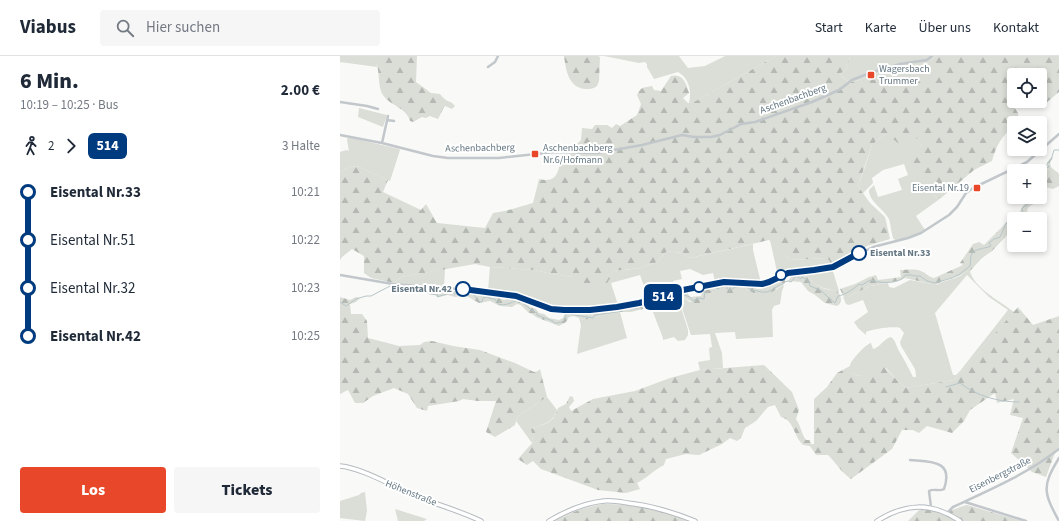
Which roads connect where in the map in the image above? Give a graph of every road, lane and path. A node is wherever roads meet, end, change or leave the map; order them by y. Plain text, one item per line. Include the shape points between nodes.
1 (498, 56) edge
2 (932, 56) edge
3 (488, 67) dead end
4 (340, 102) edge
5 (378, 109) dead end
6 (388, 116) dead end
7 (387, 120) junction
8 (394, 121) dead end
9 (1059, 134) edge
10 (340, 135) edge
11 (382, 143) junction
12 (340, 276) edge
13 (1059, 449) edge
14 (1059, 458) edge
15 (910, 460) dead end
16 (340, 466) edge
17 (965, 502) junction
18 (930, 507) junction
19 (947, 512) junction
20 (1059, 520) edge
21 (481, 521) edge
22 (549, 521) edge
23 (695, 521) edge
24 (877, 521) edge
25 (960, 521) edge
26 (1026, 521) edge

1 - 3 street
2 - 11 street, Aschenbachberg via 927,60 900,64 870,73 812,102 755,122 741,124 711,137 682,135 597,153 549,152 499,158 433,156
4 - 5 street
6 - 7 street
7 - 8 street
7 - 11 street
9 - 12 street via 1025,163 966,193 949,215 921,233 872,246 833,267 788,273 765,284 724,282 617,307 564,310 538,305 516,296 485,291 393,284
10 - 11 street, Aschenbachberg
13 - 17 street, Eisenbergstraße via 1021,475
14 - 20 street via 1048,477 1046,490 1050,505
15 - 18 street via 937,462 947,474 948,480 944,489 930,491
16 - 21 street, Höhenstraße via 356,470
17 - 19 street, Eisenbergstraße
17 - 26 street
18 - 19 street
18 - 24 street via 897,510
19 - 25 street
22 - 23 street via 589,504 618,501 656,508

